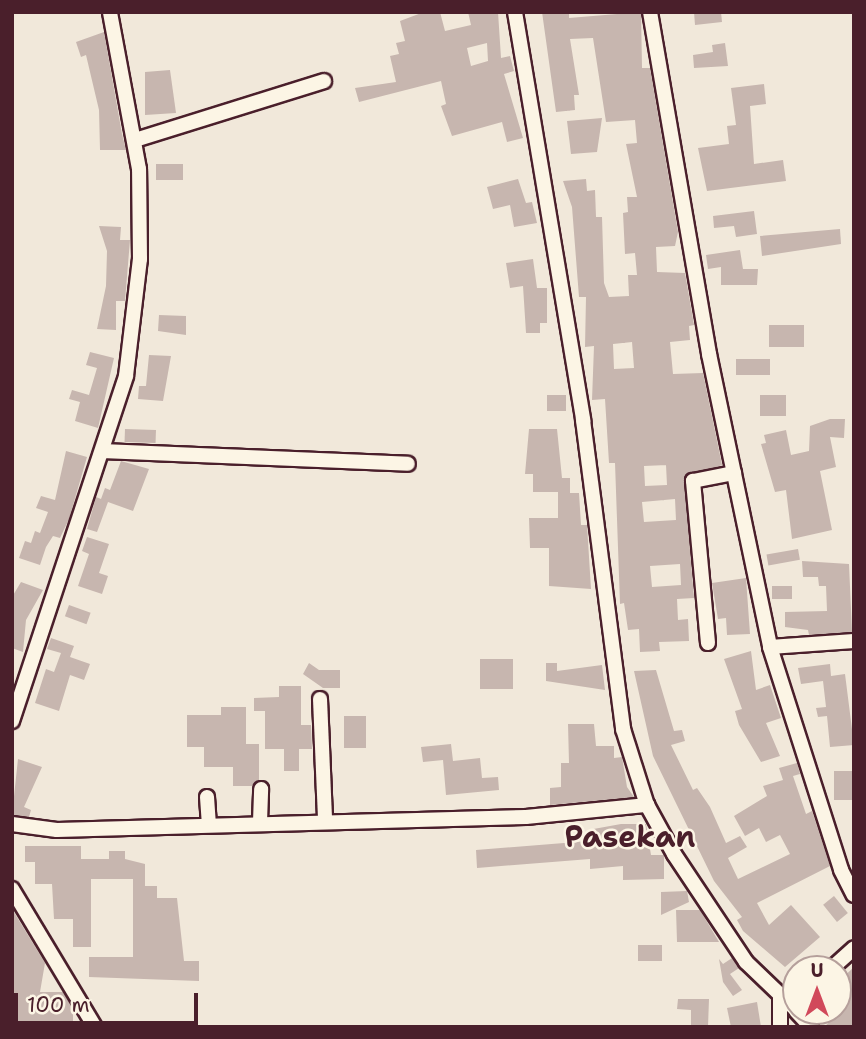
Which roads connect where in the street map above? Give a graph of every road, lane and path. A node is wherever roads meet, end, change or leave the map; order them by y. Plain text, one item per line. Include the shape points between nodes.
1 (110, 12) edge
2 (515, 12) edge
3 (650, 12) edge
4 (324, 81) dead end
5 (135, 140) junction
6 (103, 451) junction
7 (408, 464) dead end
8 (734, 473) junction
9 (854, 641) edge
10 (708, 643) dead end
11 (769, 647) junction
12 (320, 699) dead end
13 (12, 721) edge
14 (261, 789) dead end
15 (206, 797) dead end
16 (647, 805) junction
17 (325, 819) junction
18 (260, 822) junction
19 (12, 824) edge
20 (209, 825) junction
21 (12, 889) edge
22 (854, 895) edge
23 (782, 995) edge
24 (95, 1027) edge

1 - 5 street
2 - 16 street via 583,420 622,729
3 - 8 street
4 - 5 street
5 - 6 street via 140,258 126,376
6 - 7 street
6 - 13 street
8 - 10 street via 693,481
8 - 11 street
9 - 11 street
11 - 22 street via 841,870
12 - 17 street
14 - 18 street
15 - 20 street
16 - 17 street via 526,817
16 - 23 street via 746,962
17 - 18 street
18 - 20 street
19 - 20 street via 51,830
21 - 24 street

